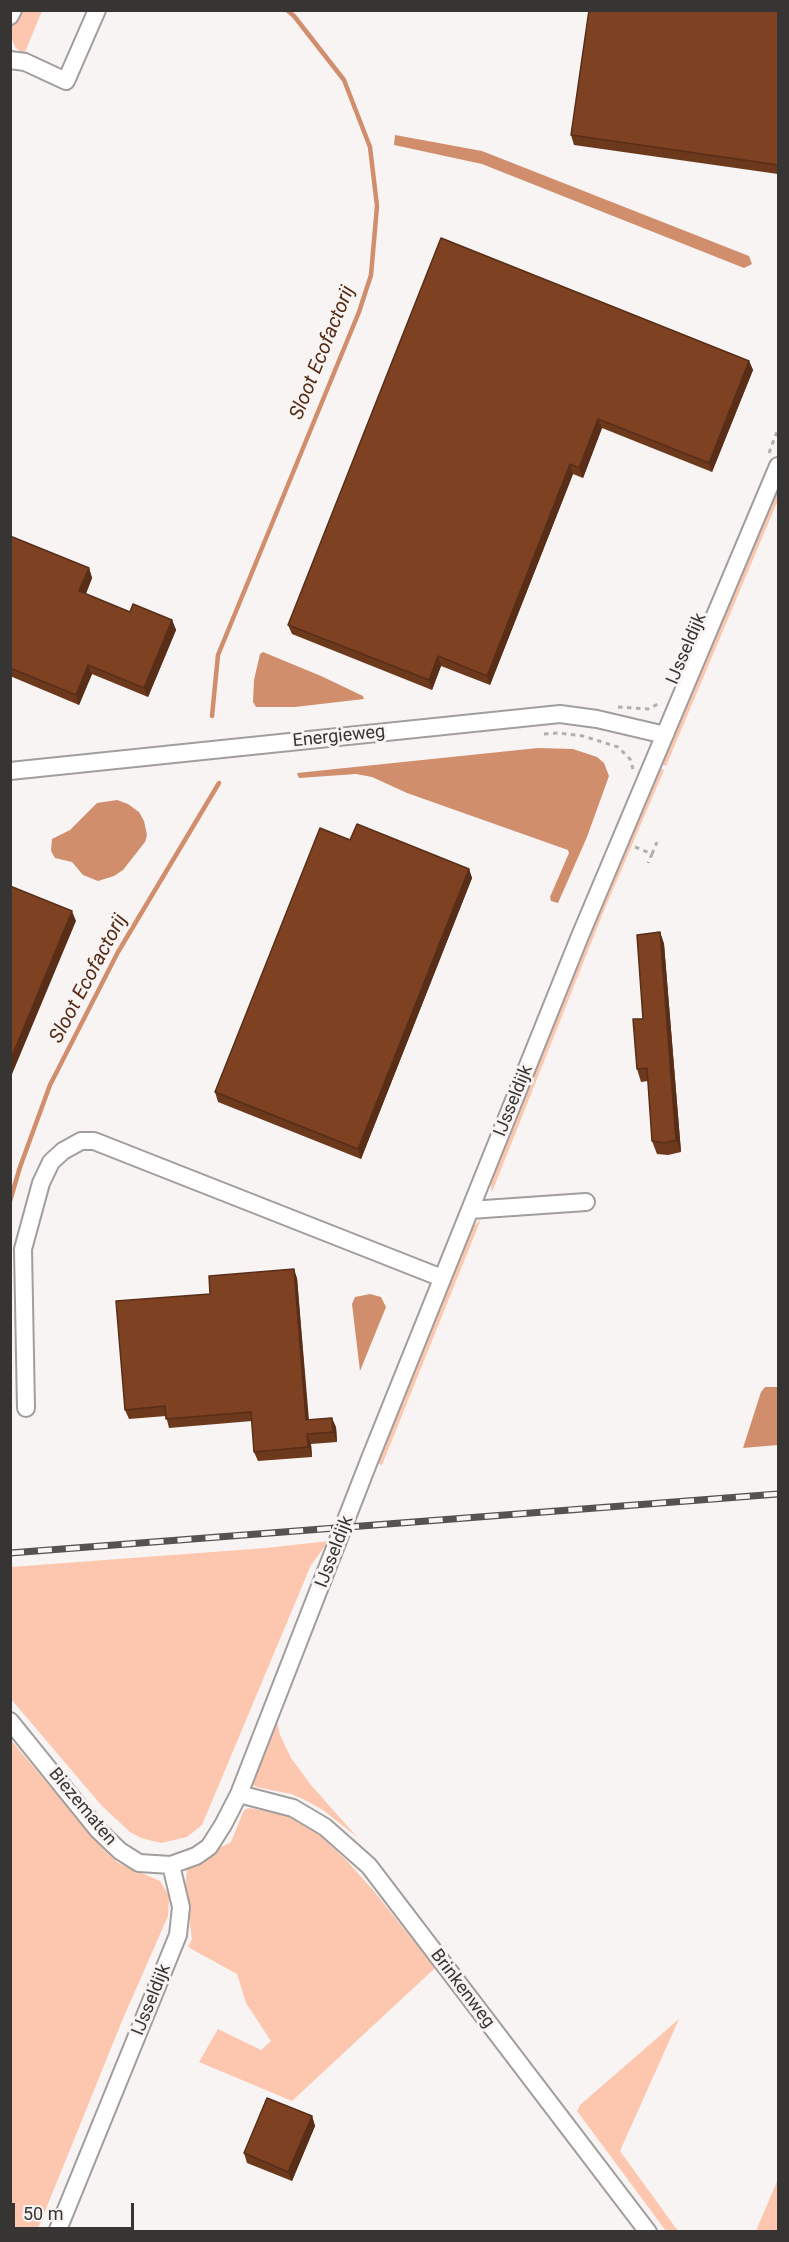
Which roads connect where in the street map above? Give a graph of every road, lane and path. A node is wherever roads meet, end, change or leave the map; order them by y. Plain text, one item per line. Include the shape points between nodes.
1 (13, 10) edge
2 (97, 10) edge
3 (10, 16) edge
4 (10, 60) edge
5 (778, 429) edge
6 (772, 463) edge
7 (662, 702) dead end
8 (610, 722) junction
9 (665, 735) junction
10 (10, 771) edge
11 (633, 771) dead end
12 (657, 842) dead end
13 (633, 847) dead end
14 (651, 854) junction
15 (648, 863) dead end
16 (586, 1202) dead end
17 (470, 1210) junction
18 (442, 1278) junction
19 (26, 1408) dead end
20 (10, 1720) edge
21 (239, 1794) junction
22 (171, 1865) junction
23 (57, 2232) edge
24 (648, 2232) edge

1 - 3 street
2 - 4 street via 66,81 25,62
5 - 6 path
6 - 9 street, IJsseldijk
7 - 8 path, IJsseldijk via 648,709 619,706
8 - 9 street, Energieweg
8 - 10 street, Energieweg via 560,714
8 - 11 path via 602,741 626,752
9 - 17 street, IJsseldijk
12 - 14 path
13 - 14 path
14 - 15 path
16 - 17 street
17 - 18 street, IJsseldijk
18 - 19 street via 94,1141 81,1141 51,1162 41,1183 23,1249
18 - 21 street, IJsseldijk
20 - 22 street, Biezematen via 98,1830 120,1851 139,1863
21 - 22 street, IJsseldijk via 209,1847
21 - 24 street, Brinkenweg via 293,1808 325,1827 369,1866
22 - 23 street, IJsseldijk via 181,1907 177,1935

